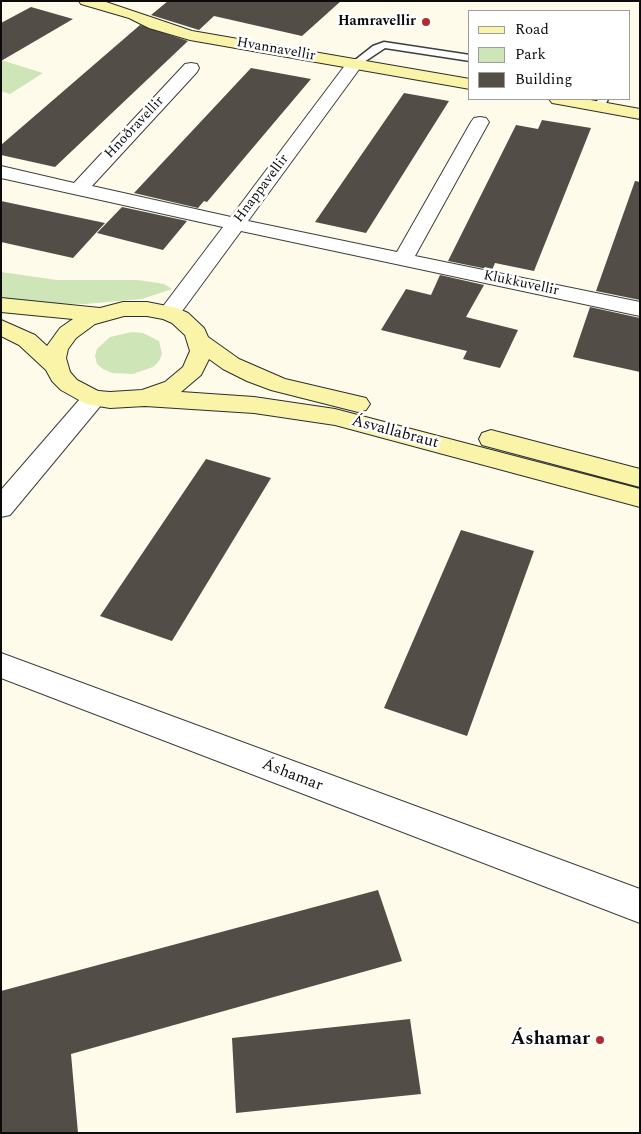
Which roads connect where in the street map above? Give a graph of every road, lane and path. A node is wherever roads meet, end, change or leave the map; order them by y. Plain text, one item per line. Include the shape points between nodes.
1 (86, 1) edge
2 (468, 58) edge
3 (355, 64) junction
4 (191, 68) dead end
5 (468, 84) edge
6 (572, 100) edge
7 (601, 102) edge
8 (640, 114) edge
9 (480, 122) dead end
10 (1, 172) edge
11 (79, 189) junction
12 (236, 224) junction
13 (403, 259) junction
14 (1, 306) edge
15 (640, 309) edge
16 (168, 313) junction
17 (99, 314) junction
18 (1, 327) edge
19 (200, 342) junction
20 (56, 367) junction
21 (94, 398) junction
22 (145, 398) junction
23 (640, 478) edge
24 (640, 498) edge
25 (1, 508) edge
26 (1, 665) edge
27 (640, 906) edge

1 - 3 main road, Hvannavellir via 190,35
2 - 3 lane via 384,45
3 - 5 main road, Hvannavellir
3 - 12 street, Hnappavellir
4 - 11 street, Hnoðravellir
6 - 7 main road
7 - 8 main road
9 - 13 street
10 - 11 street
11 - 12 street
12 - 13 street, Klukkuvellir
12 - 16 street, Hnappavellir
13 - 15 street, Klukkuvellir
14 - 17 main road
16 - 17 main road via 135,308
16 - 19 main road via 189,325
17 - 20 main road via 65,337 57,349
18 - 20 main road via 27,340
19 - 22 main road via 198,361 184,379
19 - 23 main road, Ásvallabraut via 231,364 279,385
20 - 21 main road via 69,385
21 - 22 main road
21 - 25 street
22 - 24 main road, Ásvallabraut via 254,405 335,417
26 - 27 street, Áshamar

